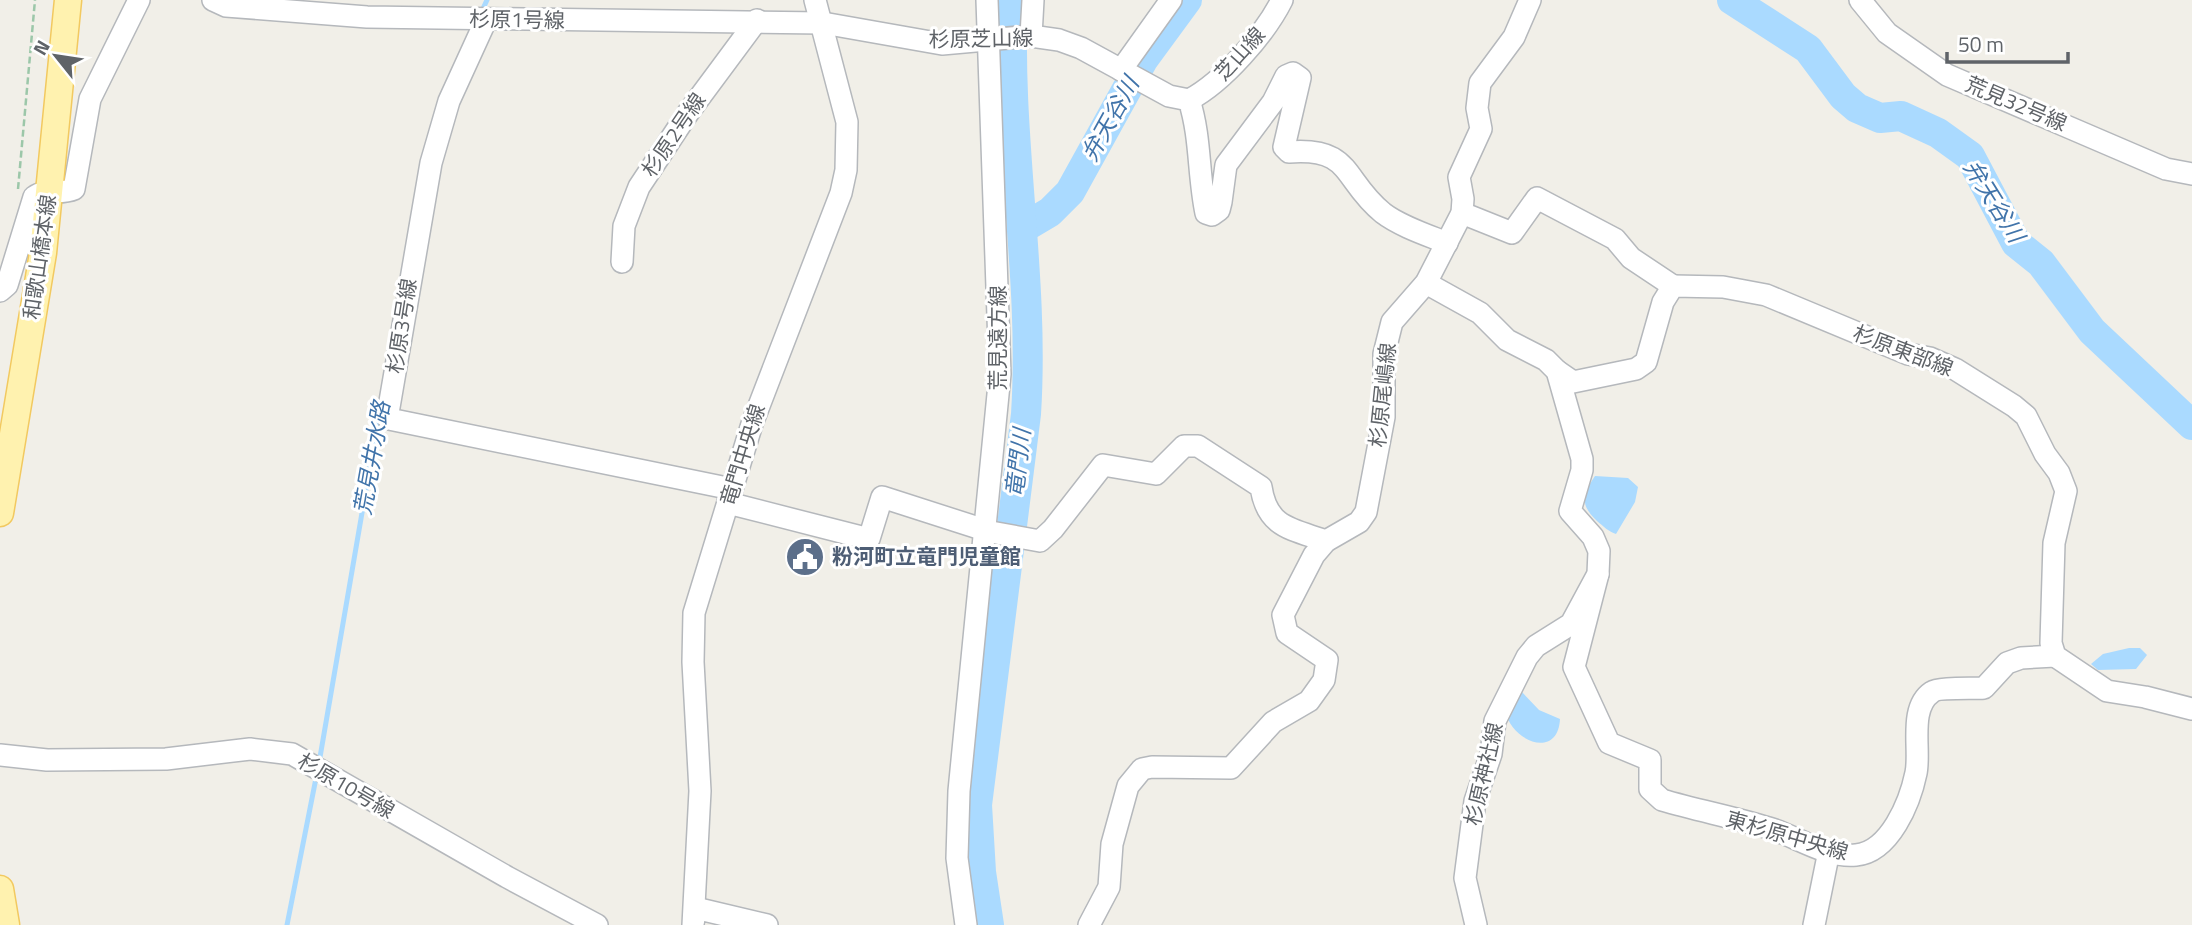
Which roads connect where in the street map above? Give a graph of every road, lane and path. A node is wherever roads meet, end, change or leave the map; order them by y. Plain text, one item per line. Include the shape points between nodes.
1 (35, 0) edge
2 (68, 0) edge
3 (139, 0) edge
4 (214, 0) edge
5 (816, 0) edge
6 (986, 0) edge
7 (1033, 0) edge
8 (1171, 0) edge
9 (1282, 0) edge
10 (1530, 0) edge
11 (1860, 0) edge
12 (480, 20) junction
13 (757, 20) junction
14 (823, 23) junction
15 (1030, 36) junction
16 (993, 40) junction
17 (1128, 73) junction
18 (1189, 100) junction
19 (2192, 174) edge
20 (18, 192) dead end
21 (49, 192) junction
22 (1462, 212) junction
23 (1447, 243) junction
24 (622, 262) dead end
25 (1426, 283) junction
26 (1673, 286) junction
27 (0, 291) edge
28 (1557, 371) junction
29 (730, 496) junction
30 (0, 513) edge
31 (989, 531) junction
32 (1326, 541) junction
33 (1598, 574) junction
34 (2054, 656) junction
35 (2192, 709) edge
36 (0, 755) edge
37 (1829, 851) junction
38 (0, 889) edge
39 (694, 916) edge
40 (590, 922) edge
41 (6, 925) edge
42 (767, 925) edge
43 (966, 925) edge
44 (1089, 925) edge
45 (1476, 925) edge
46 (1814, 925) edge

1 - 20 path
2 - 21 main road, 和歌山橋本線
3 - 21 street via 90,99 74,189
4 - 12 street, 杉原1号線 via 250,9
5 - 14 street, 竜門中央線
6 - 16 street, 荒見遠方線
7 - 15 street
8 - 17 street
9 - 18 street, 芝山線 via 1271,20 1222,75
10 - 22 street via 1514,37 1480,83 1477,108 1481,129 1459,177
11 - 19 street, 荒見32号線 via 1886,33 1947,75 2166,169
12 - 13 street, 杉原1号線
12 - 29 street, 杉原3号線 via 430,163 389,419
13 - 14 street, 杉原1号線
13 - 24 street, 杉原2号線 via 639,187 624,226
14 - 16 street, 杉原芝山線 via 942,44
14 - 29 street, 竜門中央線 via 847,122 846,170 814,267 760,399
15 - 16 street, 杉原芝山線
15 - 17 street, 杉原芝山線 via 1059,40
16 - 31 street, 荒見遠方線 via 1000,374
17 - 18 street, 杉原芝山線 via 1169,96
18 - 23 street via 1197,127 1206,213 1219,210 1226,164 1273,102 1286,76 1293,74 1300,78 1284,147 1289,152 1305,149 1331,156 1383,213
21 - 27 street via 34,197 7,285
21 - 30 main road, 和歌山橋本線
22 - 23 street, 杉原尾嶋線
22 - 26 street via 1512,233 1536,198 1615,239 1631,258
23 - 25 street, 杉原尾嶋線
25 - 28 street via 1480,313 1507,340 1546,360
25 - 32 street, 杉原尾嶋線 via 1392,322 1384,354 1384,417 1366,512 1359,522
26 - 28 street via 1663,302 1646,362 1636,369 1573,382
26 - 34 street, 杉原東部線 via 1723,287 1766,295 1908,354 1942,363 2026,416 2066,491 2054,543
28 - 33 street via 1582,458 1570,512 1593,537 1599,551
29 - 31 street via 869,539 882,497
29 - 39 street, 竜門中央線 via 698,601 692,637 700,791
31 - 32 street via 1040,541 1103,465 1156,474 1184,446 1198,446 1261,487 1275,522
31 - 43 street, 荒見遠方線 via 959,791 957,859
32 - 44 street, 杉原尾嶋線 via 1283,615 1287,633 1327,660 1324,680 1301,708 1273,722 1231,768 1152,767 1133,777 1112,844 1109,887
33 - 37 street, 東杉原中央線 via 1574,667 1609,743 1650,761 1650,789 1661,800 1773,830
33 - 45 street, 杉原神社線 via 1571,624 1527,657 1495,721 1491,754 1475,801 1465,878
34 - 35 street via 2120,696
34 - 37 street, 東杉原中央線 via 2007,663 1984,688 1935,690 1926,696 1918,715 1916,773 1891,833 1875,849 1858,856
36 - 40 street, 杉原10号線 via 47,760 166,759 250,749 292,754
37 - 46 street
38 - 41 main road
39 - 42 street

